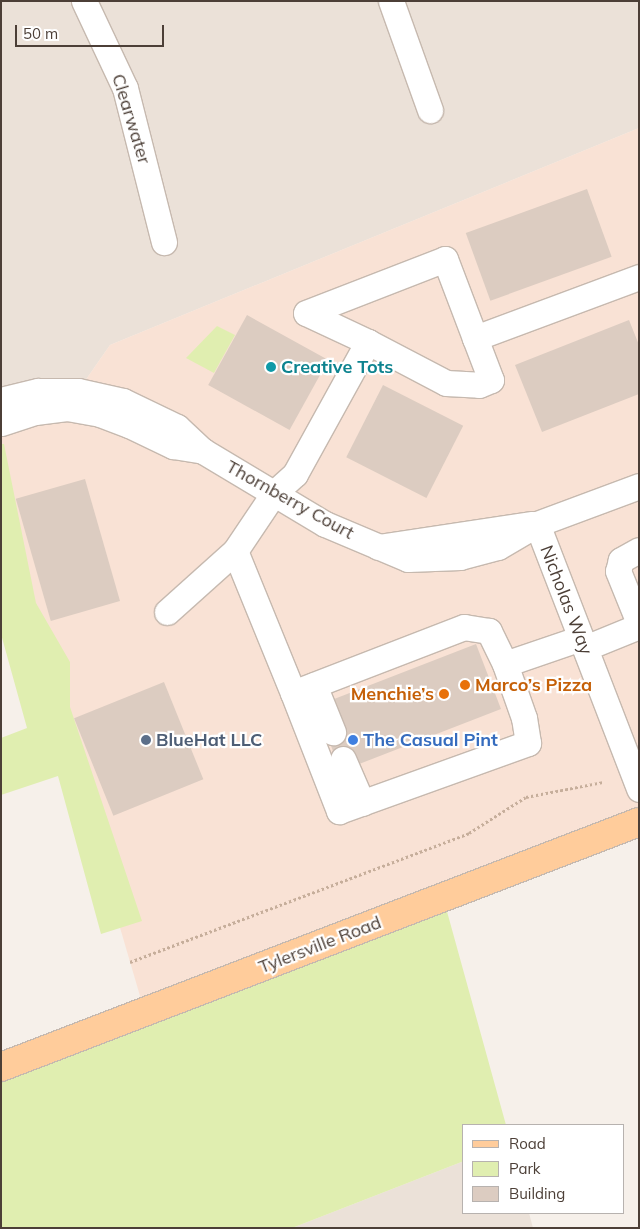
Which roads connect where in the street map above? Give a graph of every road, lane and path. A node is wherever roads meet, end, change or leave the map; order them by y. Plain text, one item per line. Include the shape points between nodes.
1 (84, 1) edge
2 (391, 1) edge
3 (430, 110) dead end
4 (164, 242) dead end
5 (639, 277) edge
6 (475, 338) junction
7 (368, 342) junction
8 (1, 400) edge
9 (1, 423) edge
10 (203, 451) junction
11 (639, 486) edge
12 (274, 493) junction
13 (537, 524) junction
14 (639, 550) edge
15 (235, 551) junction
16 (631, 582) edge
17 (167, 612) dead end
18 (639, 624) edge
19 (583, 643) junction
20 (505, 664) junction
21 (304, 689) junction
22 (333, 732) dead end
23 (343, 759) dead end
24 (603, 782) dead end
25 (639, 789) edge
26 (362, 803) junction
27 (639, 822) edge
28 (130, 962) dead end
29 (1, 1067) edge

1 - 4 street, Clearwater via 125,88
2 - 3 street
5 - 6 street
6 - 7 street via 491,380 479,385 446,383
6 - 7 street via 445,259 306,313
7 - 12 street via 295,474
8 - 10 street, Thornberry Court via 46,391 78,391 123,401 177,427
9 - 10 street, Thornberry Court via 35,412 67,408 129,424 173,446
10 - 12 street, Thornberry Court
11 - 13 street, Thornberry Court
12 - 13 street, Thornberry Court via 325,524 408,559 460,557 498,547
12 - 15 street
13 - 19 street, Nicholas Way
14 - 16 street via 620,560 618,571
15 - 17 street
15 - 21 street
16 - 18 street
18 - 19 street
19 - 20 street
19 - 25 street, Nicholas Way
20 - 21 street via 489,631 464,627
20 - 26 street via 524,718 528,743
21 - 22 street
21 - 26 street via 339,811
23 - 26 street
24 - 28 path via 526,797 469,833
27 - 29 main road, Tylersville Road

